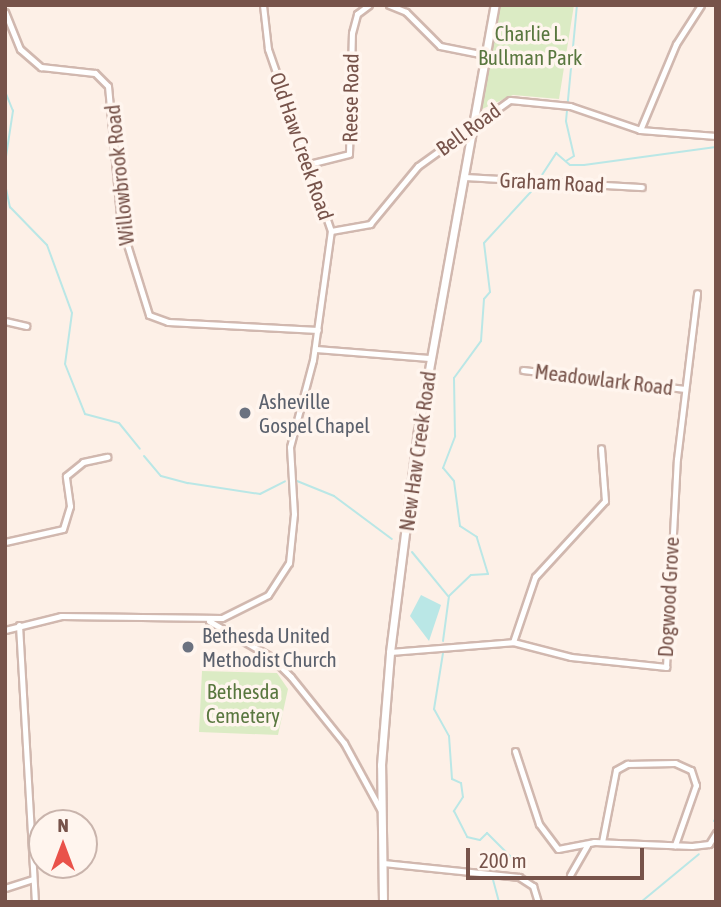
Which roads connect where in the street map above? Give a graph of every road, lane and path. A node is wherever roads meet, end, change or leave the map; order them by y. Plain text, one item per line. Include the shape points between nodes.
1 (263, 5) edge
2 (369, 5) edge
3 (389, 5) edge
4 (495, 5) edge
5 (701, 5) edge
6 (5, 12) edge
7 (485, 55) junction
8 (471, 126) junction
9 (640, 130) junction
10 (716, 136) edge
11 (309, 164) junction
12 (461, 177) junction
13 (642, 187) dead end
14 (331, 231) junction
15 (697, 293) dead end
16 (5, 321) edge
17 (26, 326) dead end
18 (318, 330) junction
19 (315, 349) junction
20 (430, 358) junction
21 (523, 370) dead end
22 (685, 389) junction
23 (601, 448) dead end
24 (107, 457) dead end
25 (5, 542) edge
26 (209, 621) junction
27 (19, 625) junction
28 (5, 629) edge
29 (513, 642) junction
30 (390, 652) junction
31 (515, 751) dead end
32 (29, 809) edge
33 (385, 818) junction
34 (716, 833) edge
35 (602, 842) junction
36 (587, 845) junction
37 (675, 845) junction
38 (383, 863) junction
39 (570, 876) dead end
40 (30, 879) edge
41 (33, 879) edge
42 (5, 888) edge
43 (35, 902) edge
44 (383, 902) edge
45 (538, 902) edge

1 - 11 street, Old Haw Creek Road via 268,49
2 - 11 street, Reese Road via 353,25 349,154
3 - 7 street via 406,12 440,46
4 - 7 street, New Haw Creek Road
5 - 9 street via 676,44
6 - 18 street, Willowbrook Road via 20,49 41,67 95,73 108,86 121,225 149,315 167,322
7 - 8 street, New Haw Creek Road
8 - 9 street, Bell Road via 510,100 567,105
8 - 12 street, New Haw Creek Road
8 - 14 street, Bell Road via 418,166 370,224
9 - 10 street, Bell Road
11 - 14 street, Old Haw Creek Road
12 - 13 street, Graham Road
12 - 20 street, New Haw Creek Road
14 - 18 street, Old Haw Creek Road
15 - 22 street, Dogwood Grove
16 - 17 street
18 - 19 street, Old Haw Creek Road
19 - 20 street
19 - 26 street, Old Haw Creek Road via 289,449 294,514 289,562 268,595
20 - 30 street, New Haw Creek Road
21 - 22 street, Meadowlark Road
22 - 29 street, Dogwood Grove via 666,667 571,657
23 - 29 street via 605,501 535,576
24 - 25 street via 83,461 66,476 70,506 63,529
26 - 27 street, Old Haw Creek Road via 61,616
26 - 33 street via 271,657 291,677 344,743
27 - 28 street, Old Haw Creek Road
27 - 32 street
29 - 30 street, Dogwood Grove
30 - 33 street, New Haw Creek Road via 381,756
31 - 36 street via 550,843 558,849
33 - 38 street, New Haw Creek Road
34 - 37 street via 709,844
35 - 36 street
35 - 37 street
35 - 37 street via 616,770 627,764 675,763 691,770 696,785
36 - 39 street
38 - 44 street, New Haw Creek Road
38 - 45 street via 527,880
40 - 42 street
41 - 43 street

